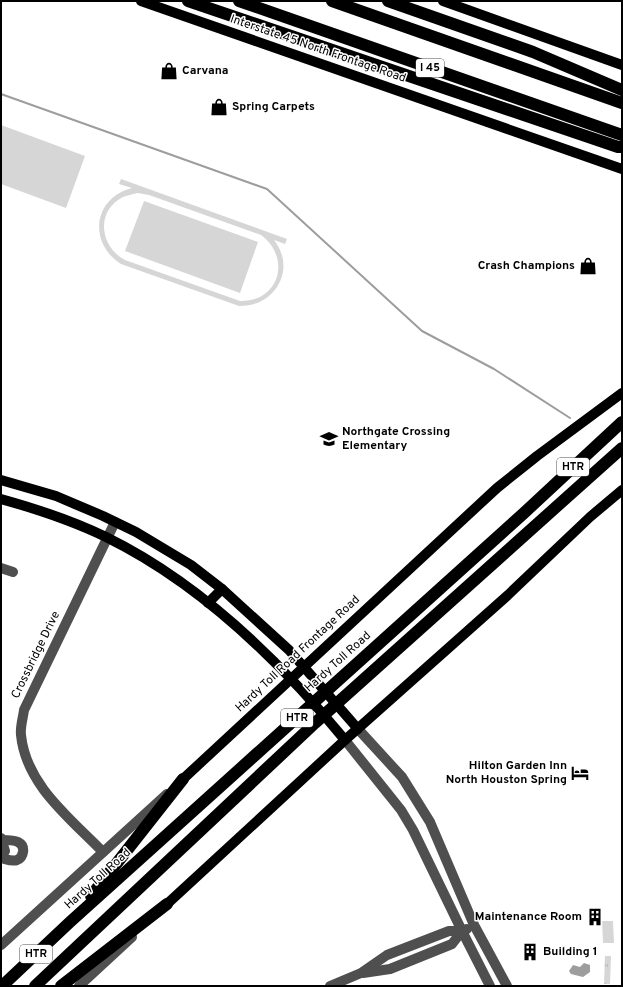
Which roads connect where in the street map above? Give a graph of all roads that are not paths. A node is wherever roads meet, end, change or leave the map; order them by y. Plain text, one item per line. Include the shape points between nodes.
1 (141, 1) edge
2 (188, 1) edge
3 (239, 1) edge
4 (332, 1) edge
5 (388, 1) edge
6 (447, 2) edge
7 (622, 65) edge
8 (622, 90) edge
9 (622, 103) edge
10 (622, 135) edge
11 (622, 147) edge
12 (622, 169) edge
13 (622, 393) edge
14 (622, 422) edge
15 (622, 448) edge
16 (1, 480) edge
17 (622, 490) edge
18 (1, 499) edge
19 (115, 522) junction
20 (107, 538) junction
21 (1, 568) edge
22 (13, 572) dead end
23 (222, 589) junction
24 (208, 603) junction
25 (307, 670) junction
26 (290, 679) junction
27 (358, 729) junction
28 (345, 740) junction
29 (183, 779) junction
30 (430, 822) junction
31 (413, 830) junction
32 (2, 839) edge
33 (103, 852) junction
34 (2, 855) edge
35 (167, 904) junction
36 (70, 922) junction
37 (474, 925) junction
38 (462, 931) junction
39 (1, 946) edge
40 (361, 973) junction
41 (345, 983) edge
42 (2, 986) edge
43 (35, 986) edge
44 (61, 986) edge
45 (79, 986) edge
46 (330, 986) edge
47 (490, 986) edge
48 (507, 986) edge

1 - 12 main road, Interstate 45 North Frontage Road
2 - 11 highway
3 - 10 highway, I 45
4 - 9 highway, I 45
5 - 8 highway via 534,52
6 - 7 main road
13 - 25 main road, Hardy Toll Road Frontage Road via 497,488
14 - 36 highway, Hardy Toll Road / HTR
15 - 43 highway, HTR via 315,723
16 - 19 main road via 62,498
17 - 27 main road
18 - 20 main road via 65,519
19 - 20 street, Crossbridge Drive
19 - 23 main road via 191,565
20 - 24 main road via 169,573
20 - 33 street, Crossbridge Drive via 24,710 21,734 26,757 46,794
21 - 22 street
23 - 24 main road
23 - 25 main road
24 - 26 main road via 241,630
25 - 26 main road, Hardy Toll Road Frontage Road
25 - 27 main road
26 - 28 main road
26 - 29 main road, Hardy Toll Road Frontage Road
27 - 28 main road
27 - 30 street via 402,777
28 - 31 street via 401,810
28 - 35 main road
29 - 33 street, Hardy Toll Road Frontage Road
29 - 36 highway
30 - 31 street
30 - 37 street
31 - 38 street
32 - 34 street
32 - 34 street via 18,842 23,850 16,860
33 - 39 street, Hardy Toll Road Frontage Road
35 - 44 highway
35 - 45 street
36 - 42 highway, Hardy Toll Road / HTR
37 - 38 street
37 - 48 street
38 - 40 street via 449,931 387,955
38 - 40 street via 452,944 390,969
38 - 47 street
40 - 41 street
41 - 46 street

